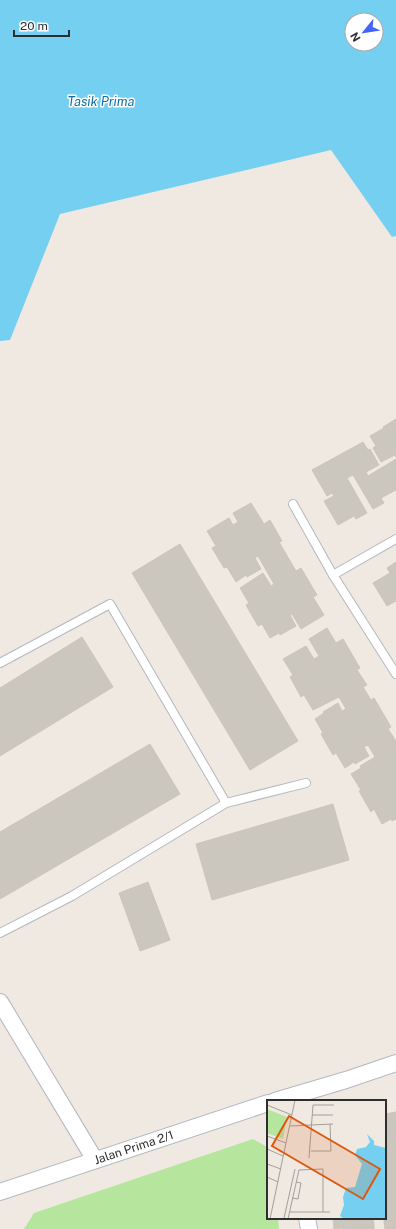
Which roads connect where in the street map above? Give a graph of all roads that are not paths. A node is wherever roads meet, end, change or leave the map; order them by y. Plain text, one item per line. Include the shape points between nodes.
1 (293, 504) dead end
2 (396, 539) edge
3 (333, 575) junction
4 (0, 662) edge
5 (396, 674) edge
6 (306, 783) dead end
7 (226, 803) junction
8 (0, 933) edge
9 (0, 1002) edge
10 (396, 1063) edge
11 (284, 1100) edge
12 (267, 1103) edge
13 (95, 1160) junction
14 (0, 1192) edge
15 (307, 1219) edge
16 (309, 1229) edge

1 - 3 lane
2 - 3 lane
3 - 5 lane
4 - 7 lane via 110,604
6 - 7 lane
7 - 8 lane via 72,896
9 - 13 street
10 - 11 street
12 - 13 street, Jalan Prima 2/1
13 - 14 street, Jalan Prima 2/1
15 - 16 street

